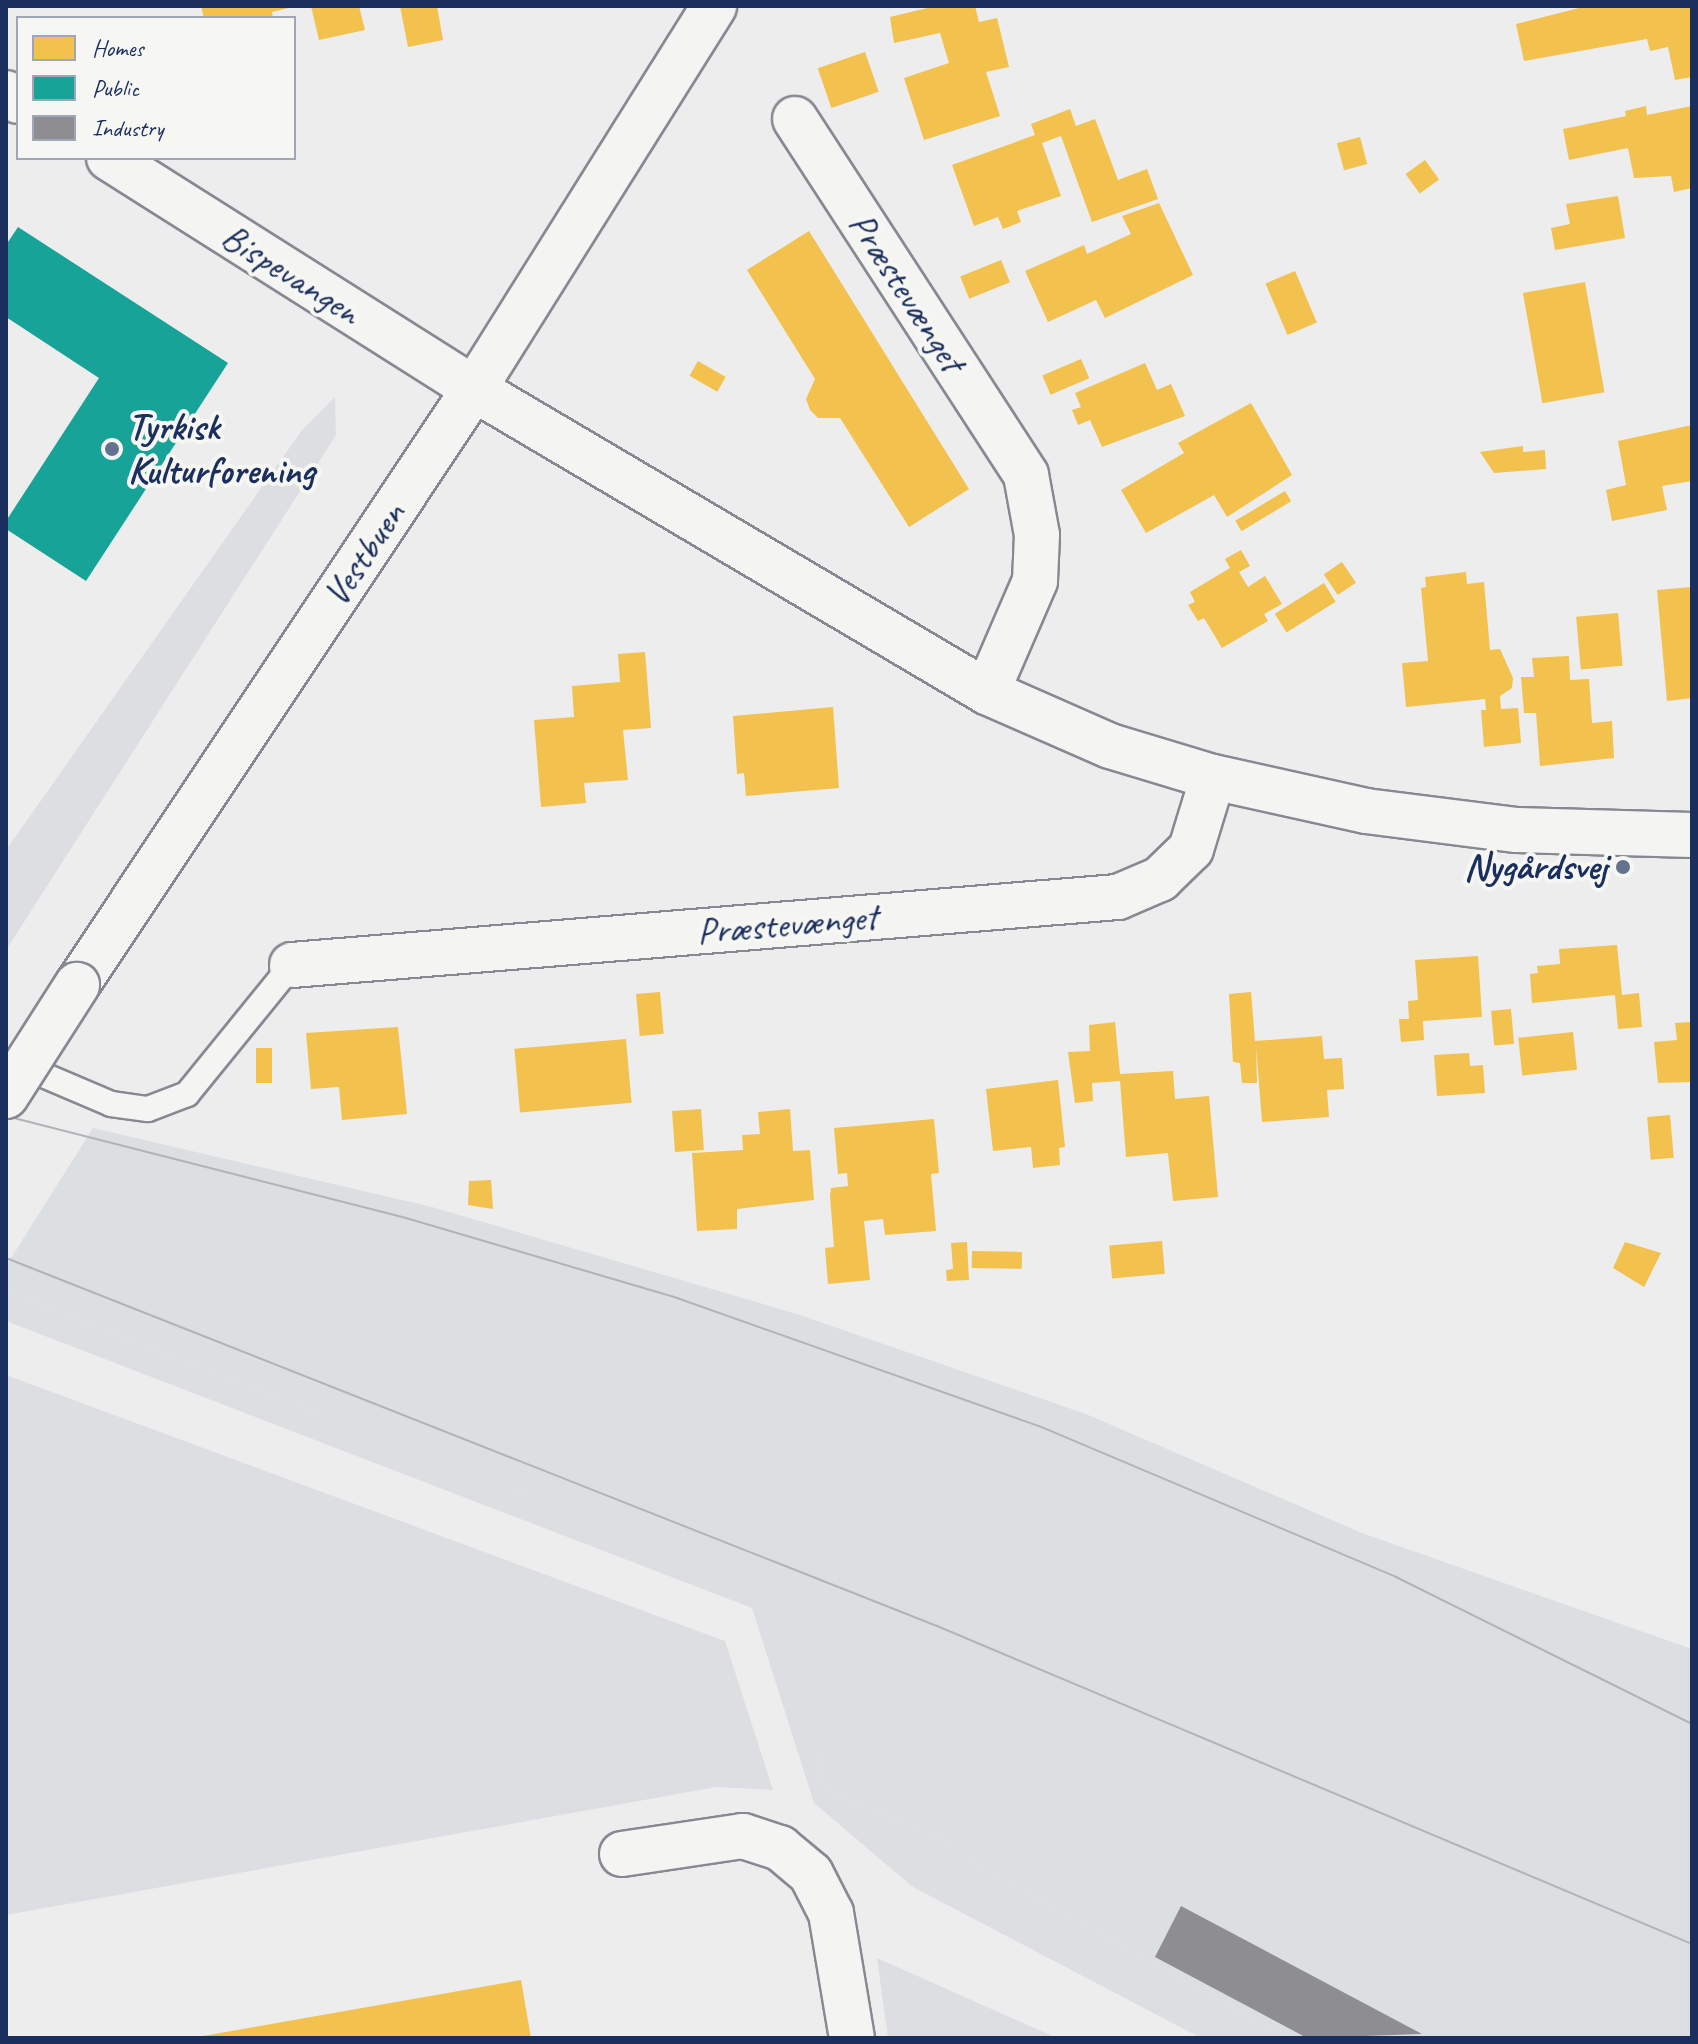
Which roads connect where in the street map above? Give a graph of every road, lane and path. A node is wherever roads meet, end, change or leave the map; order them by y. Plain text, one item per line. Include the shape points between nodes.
1 (714, 6) edge
2 (795, 119) dead end
3 (112, 160) edge
4 (474, 389) junction
5 (987, 692) junction
6 (1213, 777) junction
7 (1692, 835) edge
8 (292, 965) joint
9 (6, 1059) edge
10 (6, 1096) edge
11 (622, 1854) dead end
12 (852, 2038) edge

1 - 4 street, Vestbuen
2 - 5 street, Præstevænget via 1026,475 1037,535 1035,581
3 - 4 street, Bispevangen
4 - 5 street
4 - 10 street, Vestbuen, bridge
5 - 6 street via 1110,746
6 - 7 street via 1366,811 1517,830
6 - 8 street, Præstevænget via 1191,849 1160,879 1118,897
8 - 9 lane via 187,1094 148,1109 111,1104
11 - 12 street via 743,1836 780,1848 811,1874 831,1913

